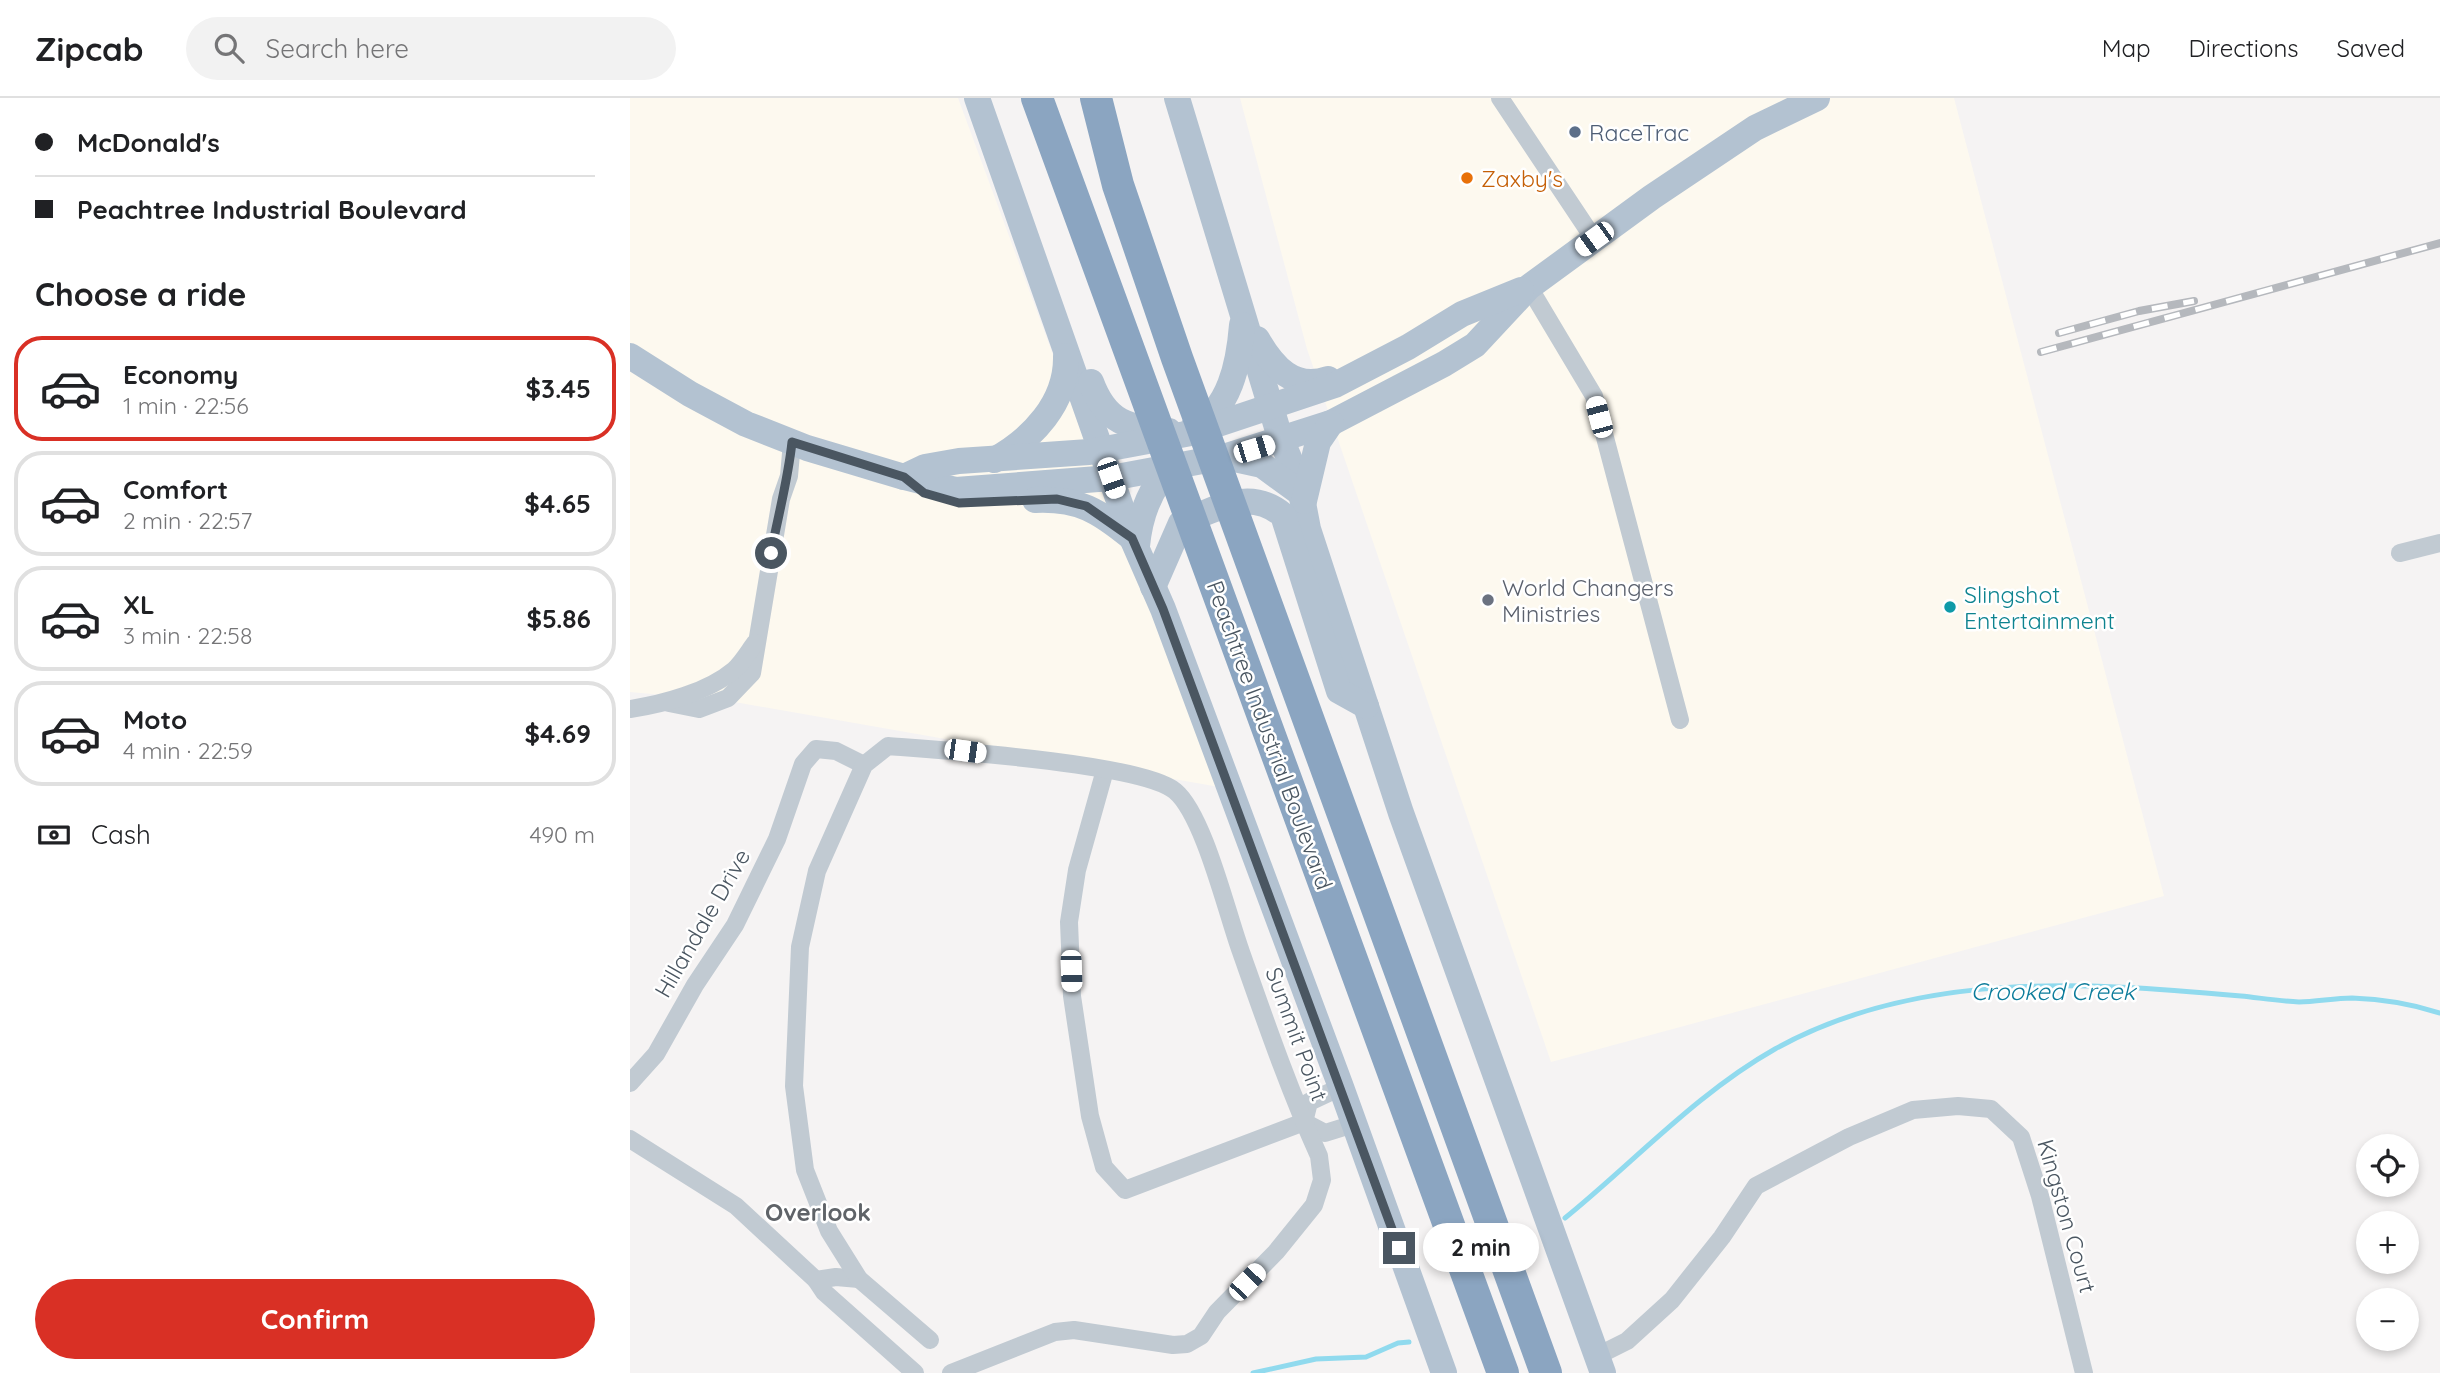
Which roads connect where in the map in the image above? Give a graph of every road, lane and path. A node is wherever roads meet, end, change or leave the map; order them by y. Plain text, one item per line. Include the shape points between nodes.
1 (977, 98) edge
2 (1037, 98) edge
3 (1096, 98) edge
4 (1177, 98) edge
5 (1500, 98) edge
6 (1808, 100) edge
7 (994, 144) junction
8 (1594, 239) junction
9 (1529, 287) junction
10 (1243, 313) junction
11 (1462, 314) junction
12 (1066, 351) junction
13 (630, 356) edge
14 (1271, 407) junction
15 (1331, 422) junction
16 (1288, 436) junction
17 (1191, 440) junction
18 (792, 442) junction
19 (1224, 457) junction
20 (993, 461) junction
21 (1102, 469) junction
22 (904, 477) junction
23 (1301, 501) junction
24 (1134, 542) junction
25 (2440, 543) edge
26 (2400, 553) dead end
27 (1153, 586) junction
28 (1366, 706) junction
29 (630, 709) edge
30 (1680, 720) dead end
31 (864, 765) junction
32 (1105, 770) junction
33 (630, 1083) edge
34 (1341, 1087) junction
35 (1304, 1122) junction
36 (1354, 1124) junction
37 (630, 1139) edge
38 (859, 1279) junction
39 (816, 1280) junction
40 (930, 1340) dead end
41 (1600, 1365) edge
42 (957, 1371) edge
43 (915, 1373) edge
44 (1444, 1373) edge
45 (1503, 1373) edge
46 (1546, 1373) edge
47 (2084, 1373) edge

1 - 7 main road
2 - 45 highway, Peachtree Industrial Boulevard
3 - 46 highway, Peachtree Industrial Boulevard via 1118,185 1177,358
4 - 10 main road
5 - 8 street
6 - 8 main road via 1755,128
7 - 12 main road
7 - 17 main road via 1012,157 1099,403 1127,425
8 - 9 main road
9 - 11 main road
9 - 15 main road via 1475,345 1414,382
9 - 30 street via 1594,396
10 - 11 main road via 1268,358 1288,378 1314,384 1345,373 1419,330
10 - 14 main road
10 - 17 main road via 1236,364 1223,399
11 - 14 main road via 1355,376
12 - 20 main road via 1064,380 1052,408 1027,437
12 - 21 main road
13 - 18 main road via 746,425
14 - 16 main road
14 - 17 main road
15 - 16 main road
15 - 23 main road via 1318,442
16 - 17 main road
16 - 19 main road
16 - 23 main road
17 - 19 main road
17 - 21 main road
17 - 21 main road via 1138,452
17 - 24 main road via 1144,511
18 - 22 main road
18 - 29 street via 752,673 728,698 699,709 669,704
19 - 23 main road via 1262,465
20 - 21 main road
20 - 22 main road via 925,467
21 - 22 main road via 965,490
21 - 24 main road
22 - 24 main road via 924,493 959,503 1074,501 1107,518
23 - 28 main road
24 - 27 main road
25 - 26 street
27 - 28 main road via 1181,523 1233,503 1257,500 1269,504 1283,515 1339,691
27 - 34 main road
28 - 41 main road
31 - 32 street, Summit Point via 888,746
31 - 33 street, Hillandale Drive via 836,751 816,749 803,764 777,839 735,925 656,1054
31 - 38 street via 817,871 800,947 794,1035 794,1086 805,1170 829,1231
32 - 35 street, Summit Point via 1159,781 1186,802
32 - 35 street via 1077,870 1069,922 1080,1061 1104,1167 1125,1190
34 - 35 street via 1309,1101
34 - 36 main road
35 - 36 street via 1325,1133
35 - 42 street, Summit Point via 1319,1156 1322,1180 1314,1205 1217,1312 1201,1336 1173,1345 1055,1332
36 - 44 main road
37 - 39 street via 736,1206
38 - 39 street
38 - 40 street
39 - 43 street
41 - 47 street, Kingston Court via 1672,1300 1756,1186 1839,1141 1913,1110 1958,1106 1991,1109 2021,1137

